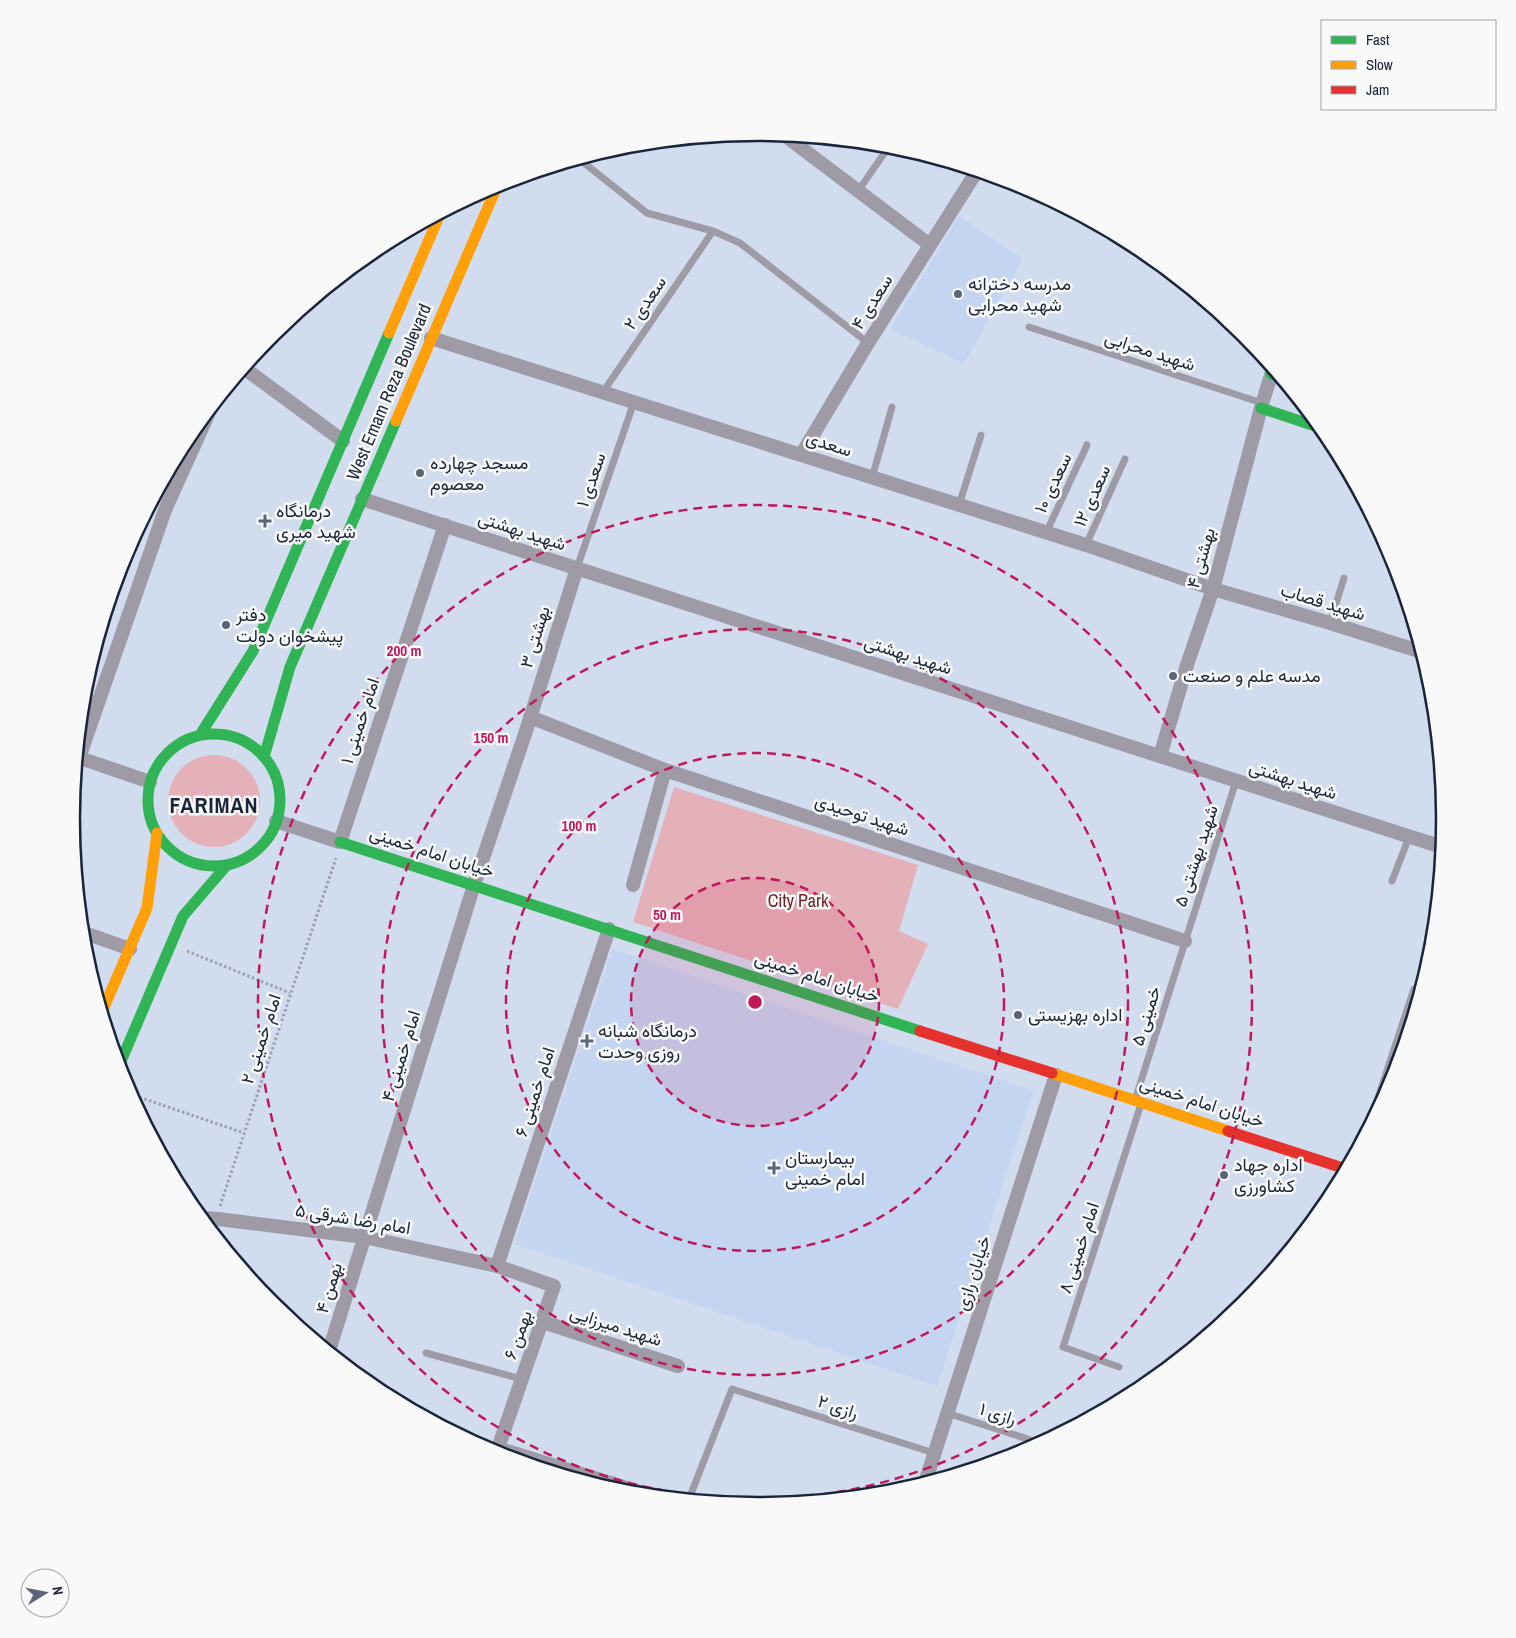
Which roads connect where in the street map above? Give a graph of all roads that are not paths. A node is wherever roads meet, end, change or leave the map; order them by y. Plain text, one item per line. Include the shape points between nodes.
1 (795, 142) edge
2 (884, 153) edge
3 (585, 164) edge
4 (974, 176) edge
5 (858, 191) junction
6 (493, 196) edge
7 (436, 223) edge
8 (713, 232) junction
9 (930, 244) junction
10 (1029, 327) dead end
11 (432, 338) junction
12 (868, 343) junction
13 (249, 371) edge
14 (1272, 377) edge
15 (603, 392) junction
16 (634, 402) junction
17 (1261, 406) junction
18 (892, 407) dead end
19 (1308, 423) edge
20 (198, 436) edge
21 (982, 436) dead end
22 (343, 441) junction
23 (1087, 445) dead end
24 (801, 455) junction
25 (1125, 459) dead end
26 (872, 478) junction
27 (362, 499) junction
28 (959, 505) junction
29 (445, 525) junction
30 (1046, 533) junction
31 (1086, 546) junction
32 (576, 568) junction
33 (1344, 578) dead end
34 (1213, 589) junction
35 (1330, 623) junction
36 (1414, 650) edge
37 (530, 717) junction
38 (200, 735) junction
39 (85, 737) edge
40 (1160, 756) junction
41 (264, 757) junction
42 (83, 760) edge
43 (665, 770) junction
44 (1236, 781) junction
45 (150, 782) junction
46 (276, 821) junction
47 (157, 833) junction
48 (1409, 837) junction
49 (340, 842) junction
50 (1435, 845) edge
51 (227, 865) junction
52 (1392, 880) dead end
53 (633, 885) dead end
54 (474, 886) junction
55 (609, 929) junction
56 (90, 935) edge
57 (1185, 941) junction
58 (130, 948) junction
59 (1414, 989) dead end
60 (106, 1003) edge
61 (123, 1056) edge
62 (1388, 1069) edge
63 (1056, 1075) junction
64 (1138, 1101) junction
65 (1340, 1167) edge
66 (210, 1218) edge
67 (364, 1237) junction
68 (497, 1266) junction
69 (543, 1322) junction
70 (331, 1345) edge
71 (426, 1353) dead end
72 (678, 1366) dead end
73 (1119, 1366) dead end
74 (521, 1379) junction
75 (947, 1413) junction
76 (1029, 1440) edge
77 (500, 1445) edge
78 (934, 1453) junction
79 (564, 1468) edge
80 (927, 1475) edge
81 (594, 1477) edge
82 (691, 1493) edge

1 - 5 street
2 - 5 lane
3 - 8 lane via 648,213
4 - 9 street, سعدی ۴
5 - 9 street
6 - 11 main road, West Emam Reza Boulevard
7 - 22 main road, West Emam Reza Boulevard
8 - 12 lane via 740,243
8 - 15 lane, سعدی ۲
9 - 12 street, سعدی ۴
10 - 17 lane, شهید محرابی
11 - 15 street, سعدی
11 - 27 main road, West Emam Reza Boulevard
12 - 24 street, سعدی ۴
13 - 22 street
14 - 17 street, بهشتی ۴
15 - 16 street, سعدی
16 - 24 street, سعدی
16 - 32 lane, سعدی ۱
17 - 19 main road
17 - 34 street, بهشتی ۴
18 - 26 lane
20 - 39 street via 165,510
21 - 28 lane
22 - 38 main road, West Emam Reza Boulevard via 253,651
23 - 30 lane, سعدی ۱۰
24 - 26 street, سعدی
25 - 31 lane, سعدی ۱۲
26 - 28 street, سعدی
27 - 29 street, شهید بهشتی
27 - 41 main road, West Emam Reza Boulevard via 290,667
28 - 30 street, سعدی
29 - 32 street, شهید بهشتی
29 - 49 street, امام خمینی ۱
30 - 31 street, سعدی
31 - 34 street, سعدی
32 - 37 street, بهشتی ۳
32 - 40 street, شهید بهشتی
33 - 35 lane
34 - 35 street, شهید قصاب
34 - 40 street, بهشتی ۴
35 - 36 street, شهید قصاب
37 - 43 street, شهید توحیدی
37 - 54 street, بهشتی ۳
38 - 41 main road via 223,734 246,742
38 - 45 main road via 178,744 166,756
40 - 44 street, شهید بهشتی
41 - 46 main road via 276,777 280,799
42 - 45 street
43 - 53 street
43 - 57 street, شهید توحیدی
44 - 48 street, شهید بهشتی
44 - 57 lane, شهید بهشتی ۵
45 - 47 main road via 149,814
46 - 49 street, خیابان امام خمینی
46 - 51 main road via 265,842 254,852
47 - 51 main road via 170,849 187,860 206,866
47 - 58 main road via 147,908
48 - 50 street, شهید بهشتی
48 - 52 lane
49 - 54 main road, خیابان امام خمینی
51 - 61 main road via 183,916
54 - 55 main road, خیابان امام خمینی
54 - 67 street, امام خمینی ۴
55 - 63 main road, خیابان امام خمینی
55 - 68 street, امام خمینی ۶
56 - 58 street
57 - 64 lane, خمینی ۵
58 - 60 main road
59 - 62 lane
63 - 64 main road, خیابان امام خمینی
63 - 75 street, خیابان رازی
64 - 65 main road, خیابان امام خمینی
64 - 73 lane, امام خمینی ۸ via 1063,1347
66 - 67 street, امام رضا شرقی ۵
67 - 68 street, امام رضا شرقی ۵
67 - 70 street, بهمن ۴
68 - 69 street, بهمن ۶ via 554,1286
69 - 72 street, شهید میرزایی
69 - 74 street, بهمن ۶
71 - 74 lane
74 - 77 street, بهمن ۶
75 - 76 lane, رازی ۱
75 - 78 street, خیابان رازی
78 - 80 street, خیابان رازی
78 - 82 lane, رازی ۲ via 732,1389
79 - 81 lane

